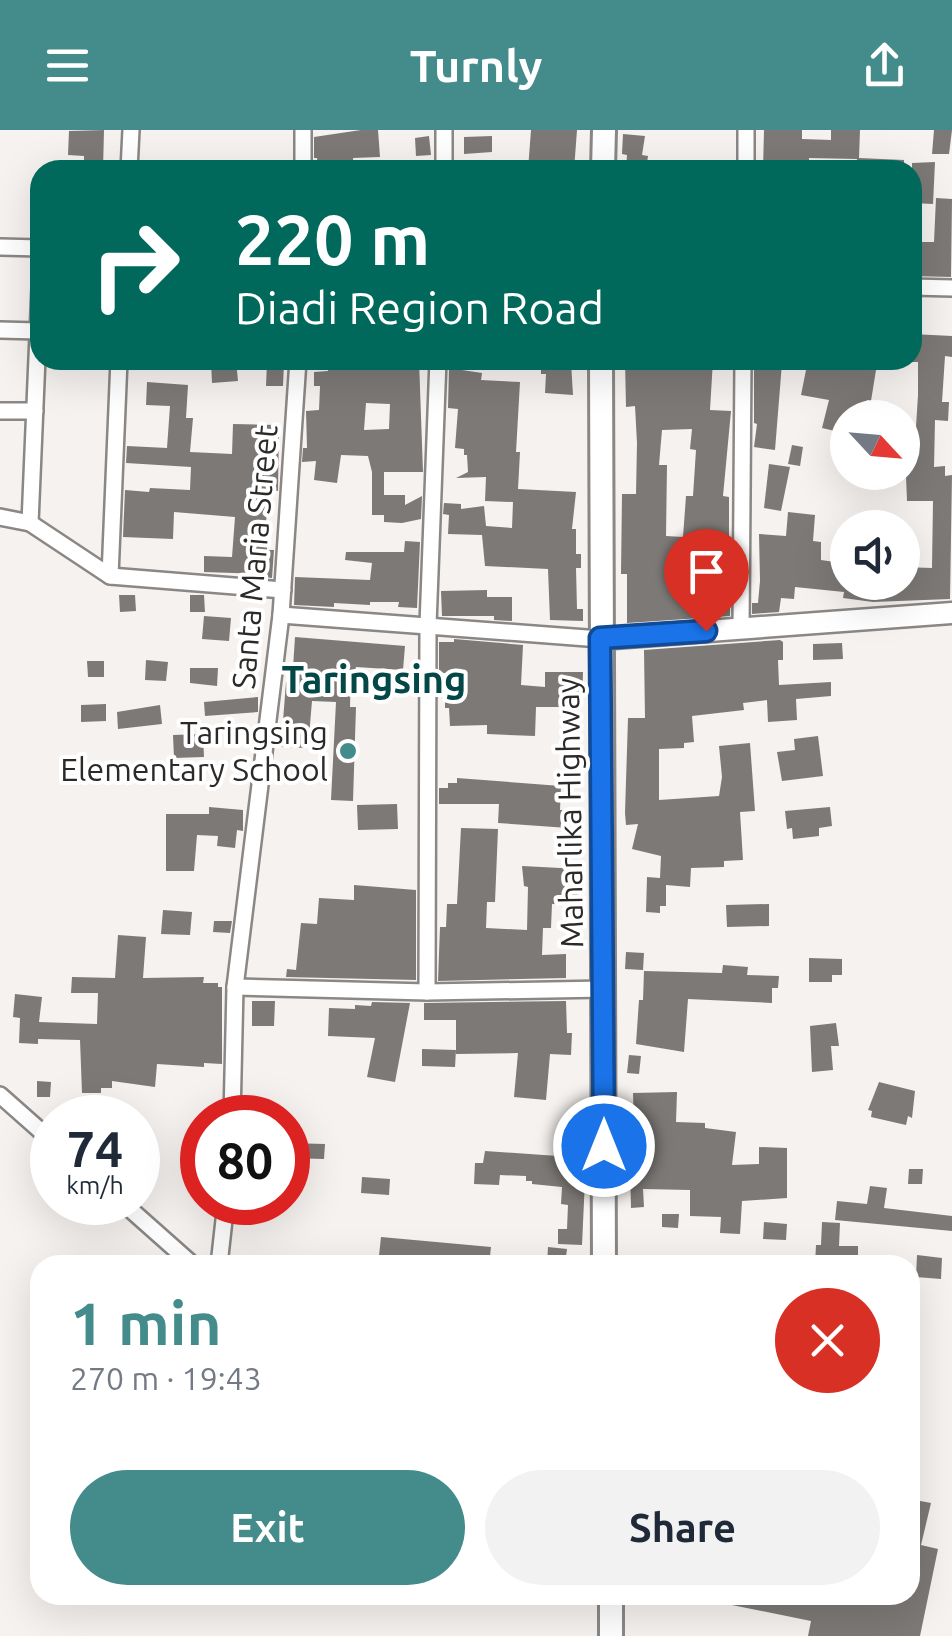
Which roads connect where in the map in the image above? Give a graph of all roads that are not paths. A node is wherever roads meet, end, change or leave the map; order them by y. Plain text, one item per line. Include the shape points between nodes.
1 (131, 130) edge
2 (303, 130) edge
3 (444, 130) edge
4 (604, 130) edge
5 (746, 130) edge
6 (130, 160) edge
7 (303, 160) edge
8 (444, 160) edge
9 (603, 160) edge
10 (746, 160) edge
11 (0, 247) edge
12 (30, 248) edge
13 (922, 288) edge
14 (952, 288) edge
15 (0, 330) edge
16 (30, 331) edge
17 (36, 370) edge
18 (119, 370) edge
19 (297, 370) edge
20 (438, 370) edge
21 (601, 370) edge
22 (743, 370) edge
23 (0, 411) edge
24 (34, 411) junction
25 (0, 517) edge
26 (30, 523) junction
27 (110, 576) junction
28 (283, 590) junction
29 (952, 612) edge
30 (281, 615) junction
31 (428, 625) junction
32 (741, 629) junction
33 (600, 638) junction
34 (235, 987) junction
35 (605, 989) junction
36 (427, 992) junction
37 (0, 1095) edge
38 (233, 1095) edge
39 (30, 1122) edge
40 (148, 1225) edge
41 (224, 1225) edge
42 (181, 1255) edge
43 (221, 1255) edge
44 (604, 1255) edge
45 (611, 1605) edge
46 (611, 1636) edge

1 - 6 street
2 - 7 street
3 - 8 street
4 - 9 highway
5 - 10 street
11 - 12 street
13 - 14 street
15 - 16 street
17 - 24 street
18 - 27 street
19 - 28 street, Santa Maria Street
20 - 31 street
21 - 33 highway, Maharlika Highway
22 - 32 street
23 - 24 street
24 - 26 street
25 - 26 street
26 - 27 street
27 - 28 street
28 - 30 street, Santa Maria Street
29 - 32 main road
30 - 31 street
30 - 34 street, Santa Maria Street
31 - 33 street
31 - 36 street
32 - 33 main road
33 - 35 highway, Maharlika Highway
34 - 36 street
34 - 38 street, Santa Maria Street
35 - 36 street
35 - 44 highway, Maharlika Highway
37 - 39 street
40 - 42 street
41 - 43 street
45 - 46 highway

